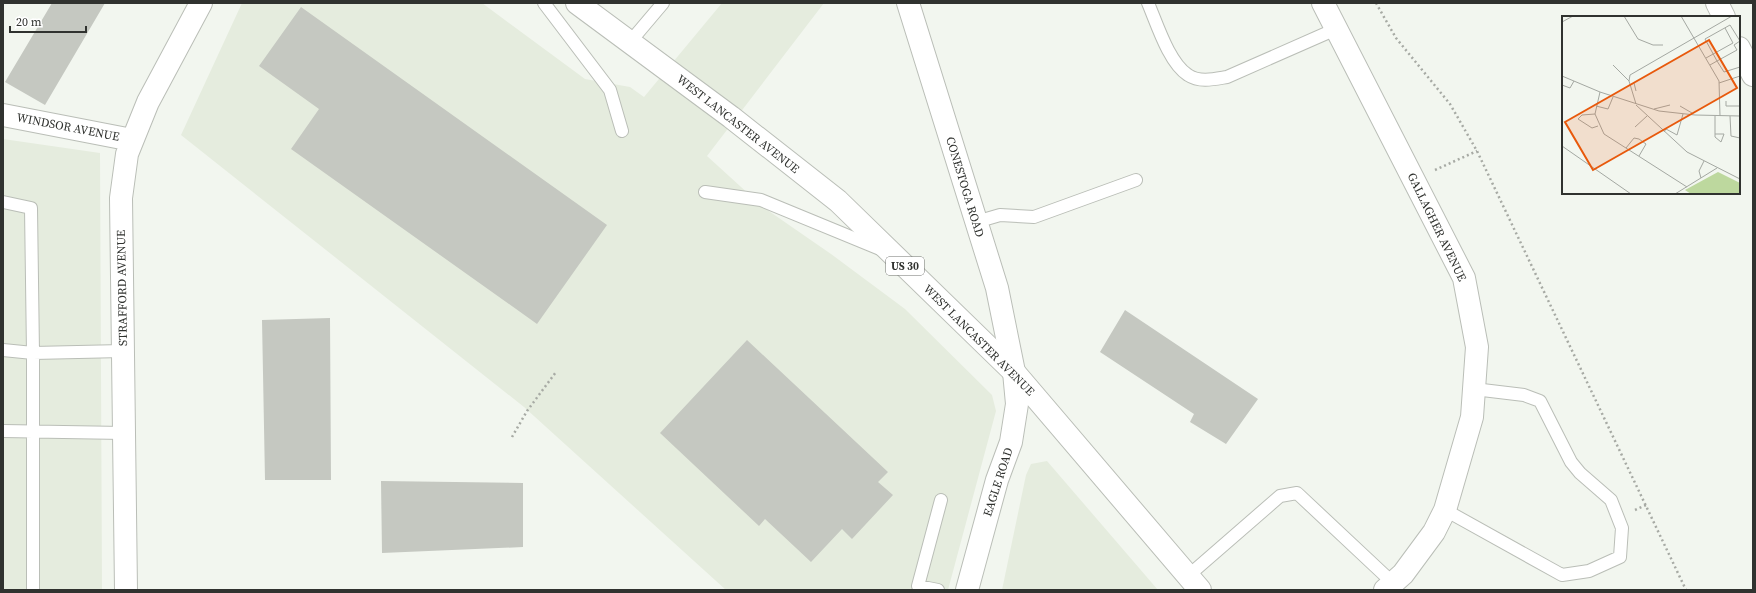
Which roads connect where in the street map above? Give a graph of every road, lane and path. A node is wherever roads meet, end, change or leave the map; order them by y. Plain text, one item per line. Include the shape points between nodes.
1 (201, 3) edge
2 (544, 3) edge
3 (577, 3) edge
4 (663, 3) edge
5 (908, 3) edge
6 (1148, 3) edge
7 (1323, 3) edge
8 (1376, 3) edge
9 (1716, 3) edge
10 (1723, 16) edge
11 (1336, 28) junction
12 (630, 42) junction
13 (1740, 50) edge
14 (1753, 75) edge
15 (3, 115) edge
16 (622, 131) dead end
17 (132, 140) junction
18 (1477, 151) junction
19 (1136, 180) dead end
20 (1414, 180) junction
21 (706, 192) dead end
22 (3, 202) edge
23 (976, 222) junction
24 (892, 254) junction
25 (3, 350) edge
26 (123, 351) junction
27 (33, 353) junction
28 (556, 372) dead end
29 (1014, 372) junction
30 (1474, 389) junction
31 (3, 431) edge
32 (33, 431) junction
33 (124, 433) junction
34 (512, 437) dead end
35 (941, 500) dead end
36 (1445, 510) junction
37 (1194, 583) edge
38 (1389, 586) edge
39 (33, 590) edge
40 (126, 590) edge
41 (938, 590) edge
42 (967, 590) edge
43 (1686, 590) edge

1 - 17 main road, STRAFFORD AVENUE via 148,102
2 - 16 lane via 610,90
3 - 12 main road, WEST LANCASTER AVENUE / US 30
4 - 12 lane
5 - 23 main road, CONESTOGA ROAD
6 - 11 lane via 1176,63 1189,76 1208,80 1227,77
7 - 11 main road, GALLAGHER AVENUE
8 - 18 path via 1396,38 1450,104
9 - 10 main road
11 - 20 main road, GALLAGHER AVENUE
12 - 24 main road, WEST LANCASTER AVENUE / US 30 via 838,201
13 - 14 main road
15 - 17 main road, WINDSOR AVENUE
17 - 26 main road, STRAFFORD AVENUE via 127,154 121,198
18 - 20 path
18 - 43 path
19 - 23 lane via 1034,217 1000,215
20 - 30 main road, GALLAGHER AVENUE via 1464,278 1477,347
21 - 24 lane via 761,200
22 - 27 lane via 31,208
23 - 29 main road, CONESTOGA ROAD via 997,288
24 - 29 main road, WEST LANCASTER AVENUE / US 30
25 - 27 lane
26 - 27 lane
26 - 33 main road, STRAFFORD AVENUE
27 - 32 lane
28 - 34 path via 527,411
29 - 37 main road, WEST LANCASTER AVENUE / US 30
29 - 42 main road, EAGLE ROAD via 1017,404 1011,442 997,480
30 - 36 main road, GALLAGHER AVENUE via 1472,417
30 - 36 lane via 1524,395 1540,401 1571,462 1611,500 1622,528 1620,556 1589,570 1562,575
31 - 32 lane
32 - 33 lane
32 - 39 lane
33 - 40 main road, STRAFFORD AVENUE
35 - 41 lane via 918,586
36 - 38 main road, GALLAGHER AVENUE via 1434,532 1403,574
37 - 38 lane via 1280,496 1297,493

